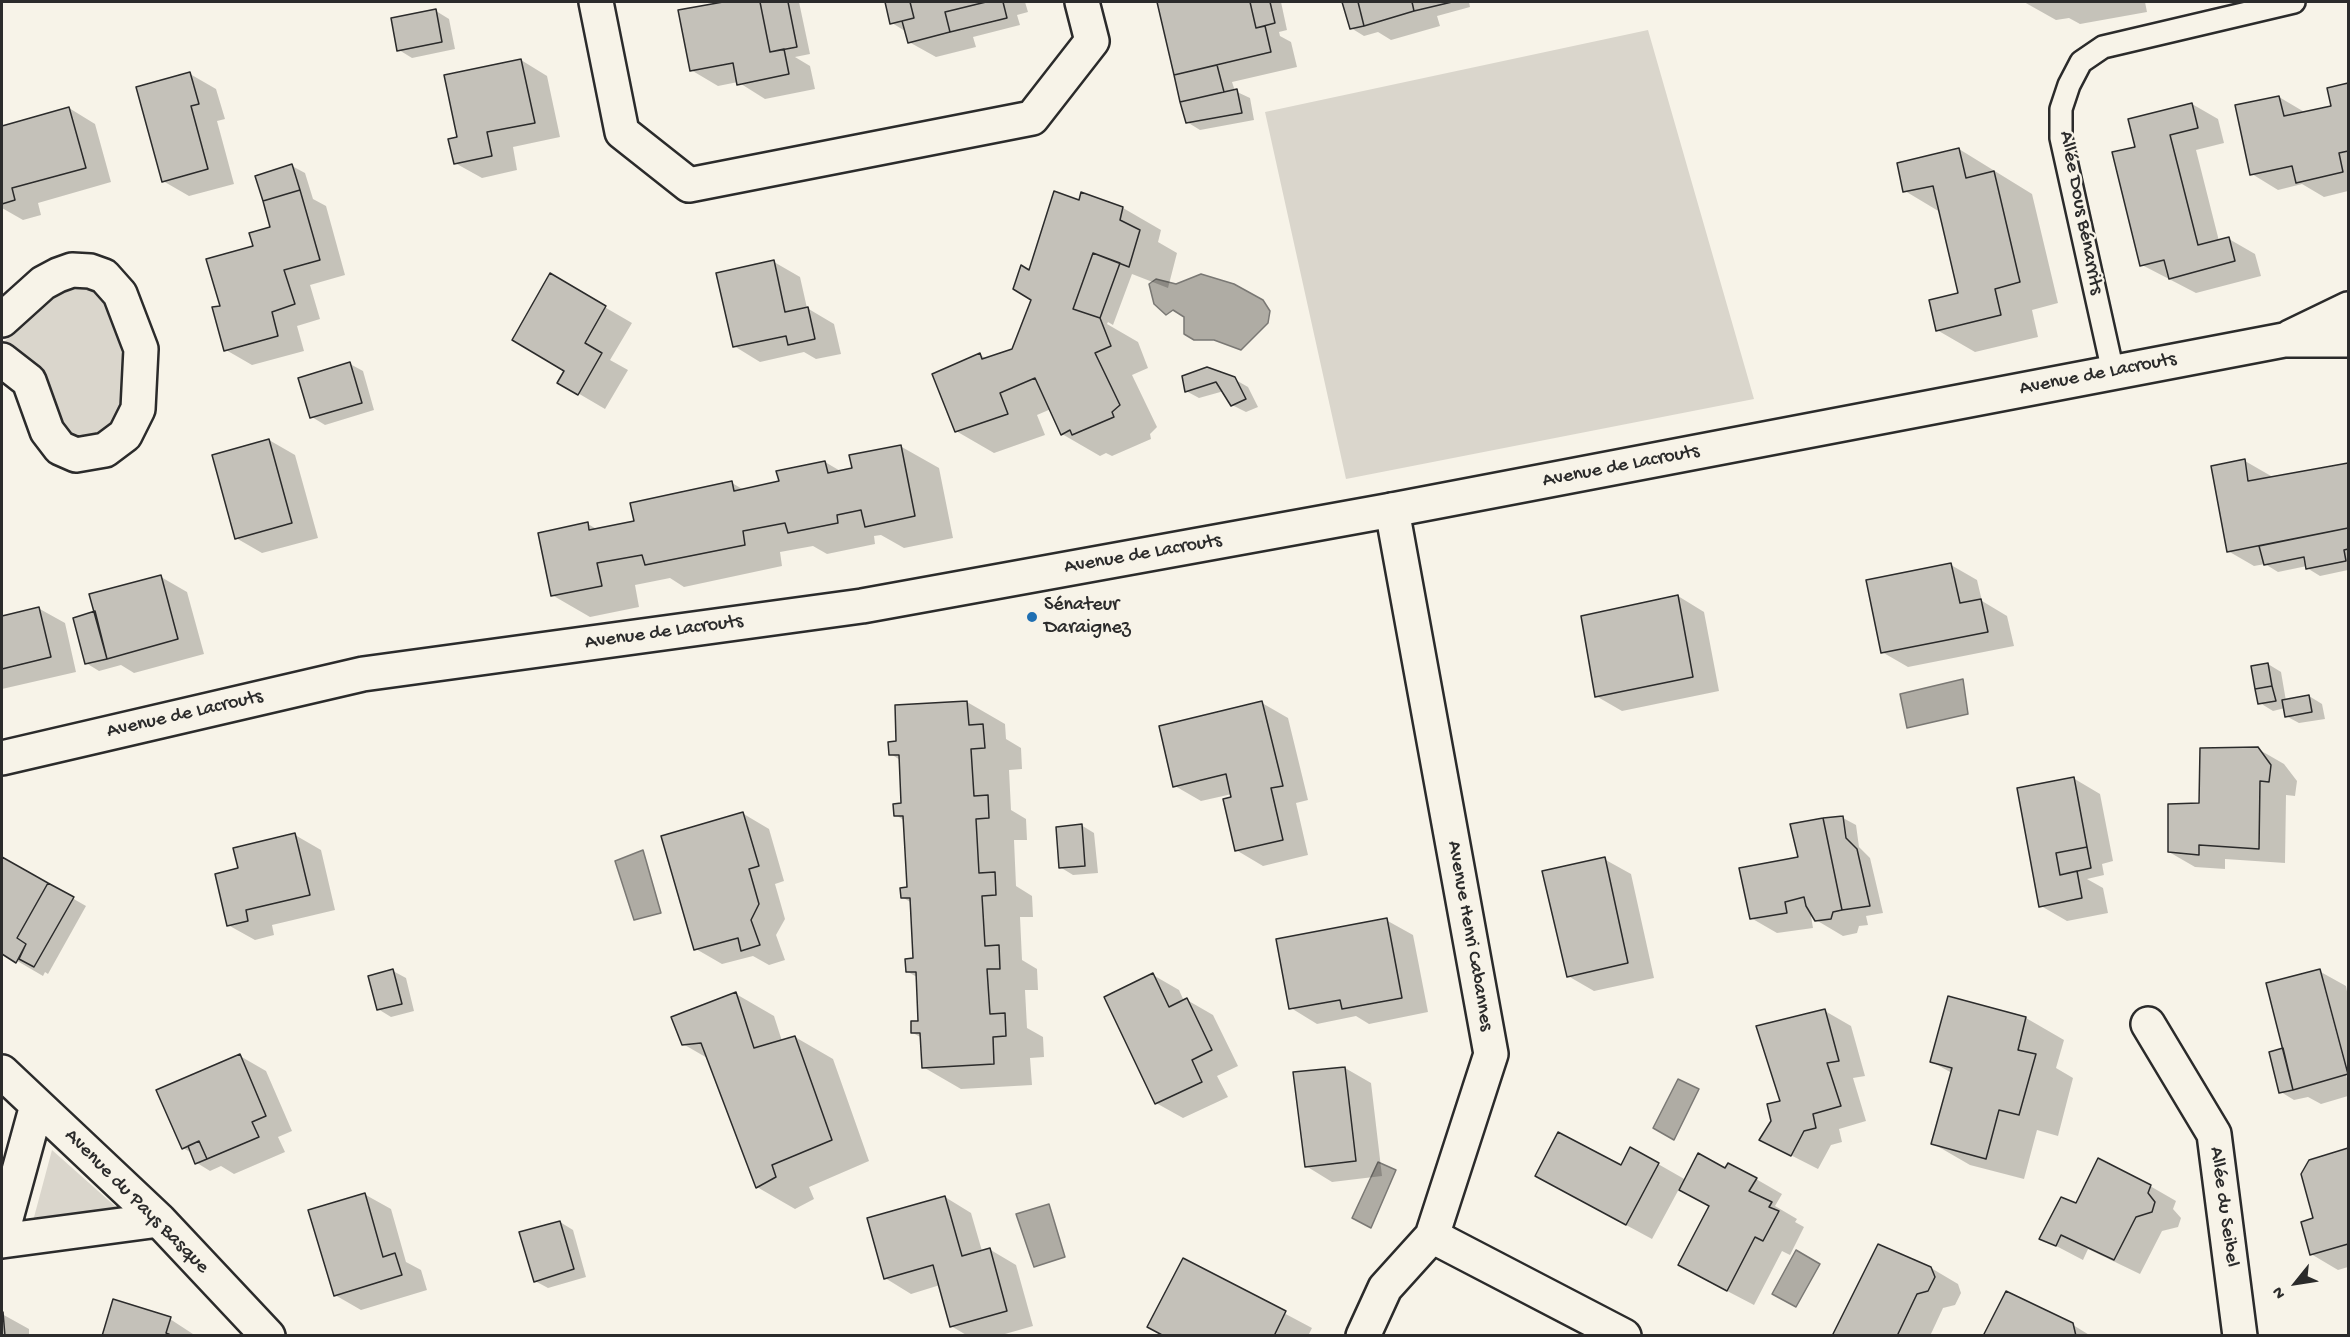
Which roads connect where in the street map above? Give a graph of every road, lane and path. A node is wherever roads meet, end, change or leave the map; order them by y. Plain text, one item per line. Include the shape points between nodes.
1 (596, 2) edge
2 (1082, 2) edge
3 (2294, 2) edge
4 (2349, 309) edge
5 (2, 320) edge
6 (2284, 340) junction
7 (2349, 340) edge
8 (2, 360) edge
9 (2114, 372) junction
10 (1392, 510) junction
11 (2, 758) edge
12 (2148, 1024) dead end
13 (2, 1072) edge
14 (37, 1105) junction
15 (159, 1220) junction
16 (2, 1233) edge
17 (1432, 1236) junction
18 (2, 1241) edge
19 (268, 1335) edge
20 (1363, 1335) edge
21 (1624, 1335) edge
22 (2240, 1335) edge

1 - 2 street via 622,132 689,185 1032,118 1092,41
3 - 9 lane, Allée Dous Bénarrits via 2103,47 2081,62 2069,85 2061,110 2061,138
4 - 6 street, Avenue de Lacrouts
5 - 8 street via 43,283 58,275 72,270 104,276 120,294 141,349 138,409 125,435 105,450 76,455 60,448 48,431 28,381
6 - 7 street, Avenue de Lacrouts
6 - 9 street, Avenue de Lacrouts
9 - 10 street, Avenue de Lacrouts
10 - 11 street, Avenue de Lacrouts via 862,606 363,674
10 - 17 street, Avenue Henri Cabannes via 1491,1054
12 - 22 street, Allée du Seibel via 2214,1134
13 - 14 street, Avenue du Pays Basque
14 - 15 street, Avenue du Pays Basque
14 - 16 street
15 - 18 street
15 - 19 street, Avenue du Pays Basque
17 - 20 street, Avenue Henri Cabannes via 1385,1288
17 - 21 street

